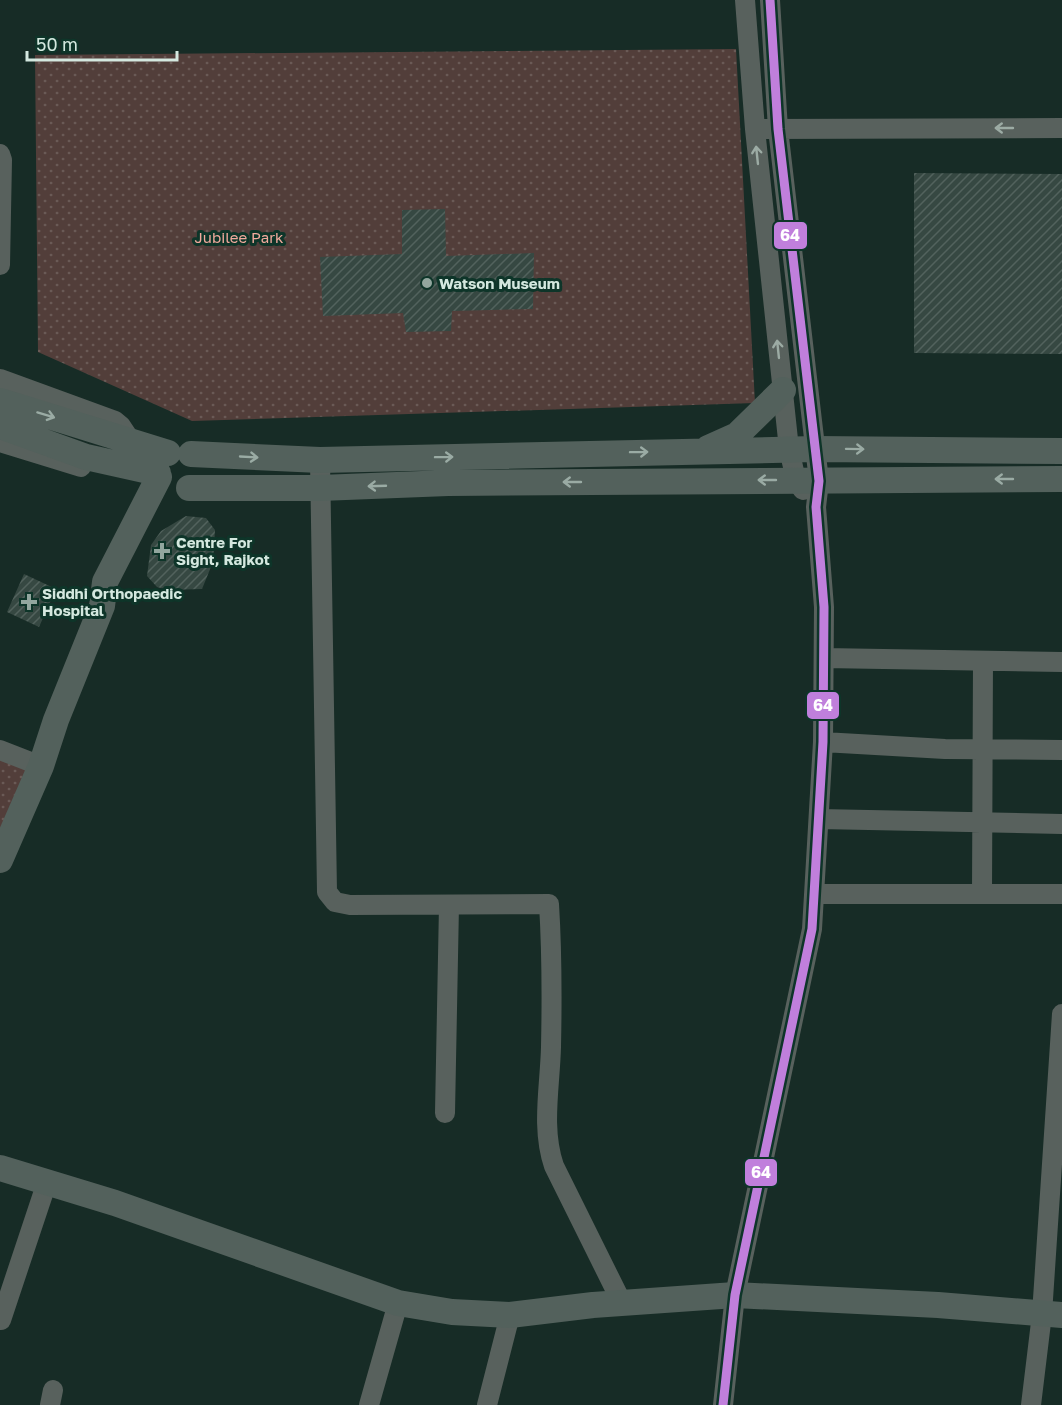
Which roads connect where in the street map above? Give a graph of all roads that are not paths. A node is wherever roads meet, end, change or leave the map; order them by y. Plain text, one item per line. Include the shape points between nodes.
1 (745, 0) edge
2 (770, 0) edge
3 (1062, 128) edge
4 (754, 129) junction
5 (778, 129) junction
6 (0, 154) edge
7 (0, 265) edge
8 (0, 379) edge
9 (783, 390) junction
10 (0, 401) edge
11 (0, 426) edge
12 (0, 442) edge
13 (789, 449) junction
14 (815, 449) junction
15 (703, 450) junction
16 (1062, 451) edge
17 (127, 453) junction
18 (320, 460) junction
19 (173, 473) junction
20 (1062, 479) edge
21 (807, 481) junction
22 (320, 488) junction
23 (824, 658) junction
24 (983, 661) junction
25 (1062, 662) edge
26 (824, 742) junction
27 (0, 750) edge
28 (983, 750) junction
29 (1062, 750) edge
30 (40, 766) junction
31 (819, 819) junction
32 (982, 822) junction
33 (1062, 824) edge
34 (0, 860) edge
35 (814, 894) junction
36 (982, 894) junction
37 (1062, 894) edge
38 (449, 905) junction
39 (1062, 1014) edge
40 (1060, 1046) edge
41 (445, 1113) dead end
42 (0, 1168) edge
43 (47, 1182) junction
44 (735, 1295) junction
45 (398, 1303) junction
46 (622, 1303) junction
47 (510, 1315) junction
48 (1052, 1315) edge
49 (1, 1320) edge
50 (369, 1405) edge
51 (487, 1405) edge
52 (723, 1405) edge
53 (1032, 1405) edge

1 - 4 street
2 - 5 street
3 -> 5 street
4 - 5 street
9 -> 4 street
5 - 14 street
6 - 7 street
8 - 17 street via 115,421 121,426
9 - 13 street
9 - 15 main road via 737,435
10 -> 17 main road via 91,429
11 - 17 main road via 86,457
12 - 17 street via 100,472 110,472
13 - 14 main road
13 - 15 main road
13 - 21 street
14 -> 16 main road
14 - 21 street
18 -> 15 main road
17 - 19 main road
19 -> 18 main road
18 - 22 street
19 - 22 main road
19 - 30 main road via 105,582 102,606
20 -> 21 main road
21 -> 22 main road via 447,483
21 - 23 street via 816,507
22 - 38 street via 327,892 335,902 350,905
23 - 24 street
23 - 26 street
24 - 25 street
24 - 28 street
26 - 28 street
26 - 31 street
27 - 30 street
28 - 29 street
28 - 32 street
30 - 34 main road
31 - 32 street
31 - 35 street
32 - 33 street
32 - 36 street
35 - 36 street
35 - 44 street via 812,929
36 - 37 street
38 - 41 street
38 - 46 street via 549,904 552,956 548,1151
39 - 40 street
40 - 48 street
42 - 43 main road
43 - 45 main road
43 - 49 street
44 - 46 main road
44 - 48 main road
44 - 52 street
45 - 47 main road via 452,1312
45 - 50 street
46 - 47 main road
47 - 51 street
48 - 53 street

